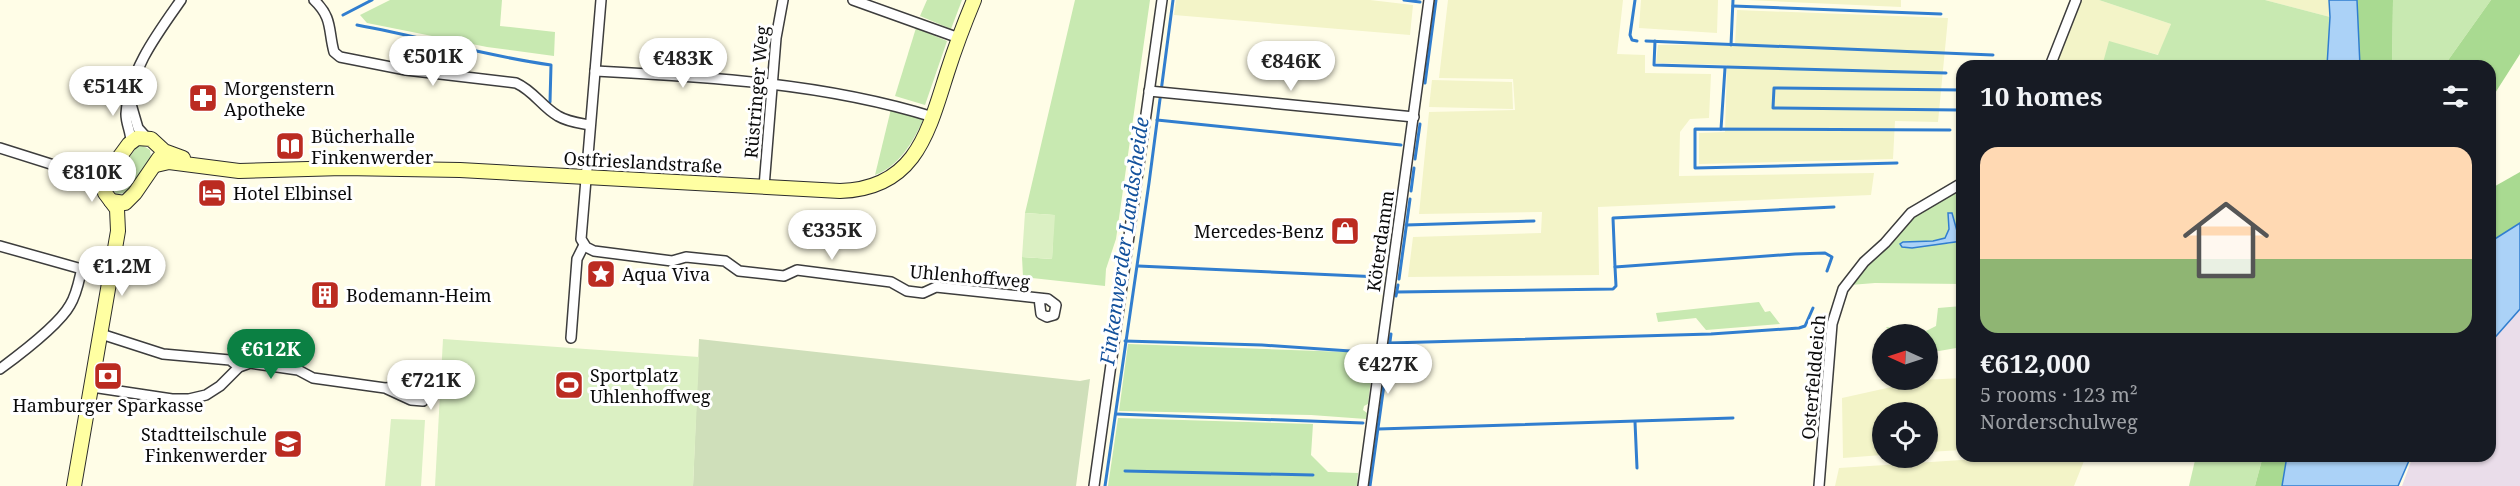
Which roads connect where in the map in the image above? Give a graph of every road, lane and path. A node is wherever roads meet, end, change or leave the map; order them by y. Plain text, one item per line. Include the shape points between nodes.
1 (181, 0) edge
2 (314, 0) edge
3 (601, 0) edge
4 (783, 0) edge
5 (853, 0) edge
6 (974, 0) edge
7 (1162, 0) edge
8 (1429, 0) edge
9 (2076, 0) edge
10 (959, 38) junction
11 (2052, 60) edge
12 (595, 71) junction
13 (772, 84) junction
14 (1157, 92) junction
15 (130, 96) junction
16 (933, 117) junction
17 (1414, 117) junction
18 (590, 125) junction
19 (147, 138) junction
20 (131, 142) junction
21 (158, 147) junction
22 (0, 148) edge
23 (156, 165) junction
24 (192, 165) junction
25 (110, 171) junction
26 (76, 172) junction
27 (587, 176) junction
28 (103, 187) junction
29 (764, 187) junction
30 (1956, 187) edge
31 (129, 200) junction
32 (111, 201) junction
33 (584, 245) junction
34 (0, 246) edge
35 (82, 268) junction
36 (110, 277) junction
37 (1039, 298) dead end
38 (101, 334) junction
39 (571, 338) dead end
40 (239, 367) junction
41 (0, 369) edge
42 (92, 387) junction
43 (385, 388) dead end
44 (74, 486) edge
45 (1094, 486) edge
46 (1363, 486) edge
47 (1820, 486) edge

1 - 15 street via 149,47
2 - 18 street via 331,25 334,52 340,57 406,70 516,83 558,116
3 - 12 street
4 - 13 street, Rüstringer Weg
5 - 10 street
6 - 10 street, Ostfrieslandstraße
7 - 14 street
8 - 17 street, Köterdamm
9 - 11 street
10 - 16 street, Ostfrieslandstraße
12 - 13 street
12 - 18 street
13 - 16 street via 847,94
13 - 29 street, Rüstringer Weg
14 - 17 street
14 - 45 street
15 - 19 street via 136,124
15 - 20 street via 126,118
16 - 29 street, Ostfrieslandstraße via 915,155 901,170 879,183 850,191
17 - 46 street, Köterdamm
18 - 27 street
19 - 20 street
19 - 21 street, Ostfrieslandstraße
20 - 25 street
21 - 23 street
21 - 24 street, Ostfrieslandstraße
22 - 26 street
23 - 24 street, Ostfrieslandstraße
23 - 31 street
24 - 27 street, Ostfrieslandstraße via 239,171 393,168
25 - 26 street
25 - 28 street
26 - 28 street
27 - 29 street, Ostfrieslandstraße
27 - 33 street via 581,239
28 - 32 street
30 - 47 street, Osterfelddeich via 1911,213 1843,289 1832,324
31 - 32 street
31 - 36 street via 120,251
32 - 36 street via 118,223
33 - 37 street, Uhlenhoffweg via 594,251 668,260 686,256 725,261 739,271 784,276 797,270 891,282 907,291 923,293 936,287
33 - 39 street via 577,259
34 - 35 street
35 - 36 street
35 - 41 street via 67,310
36 - 38 street
38 - 40 street via 163,354 230,360
38 - 42 street
40 - 42 street via 214,390 189,399
40 - 43 street via 250,363 298,370 314,378
42 - 44 street

